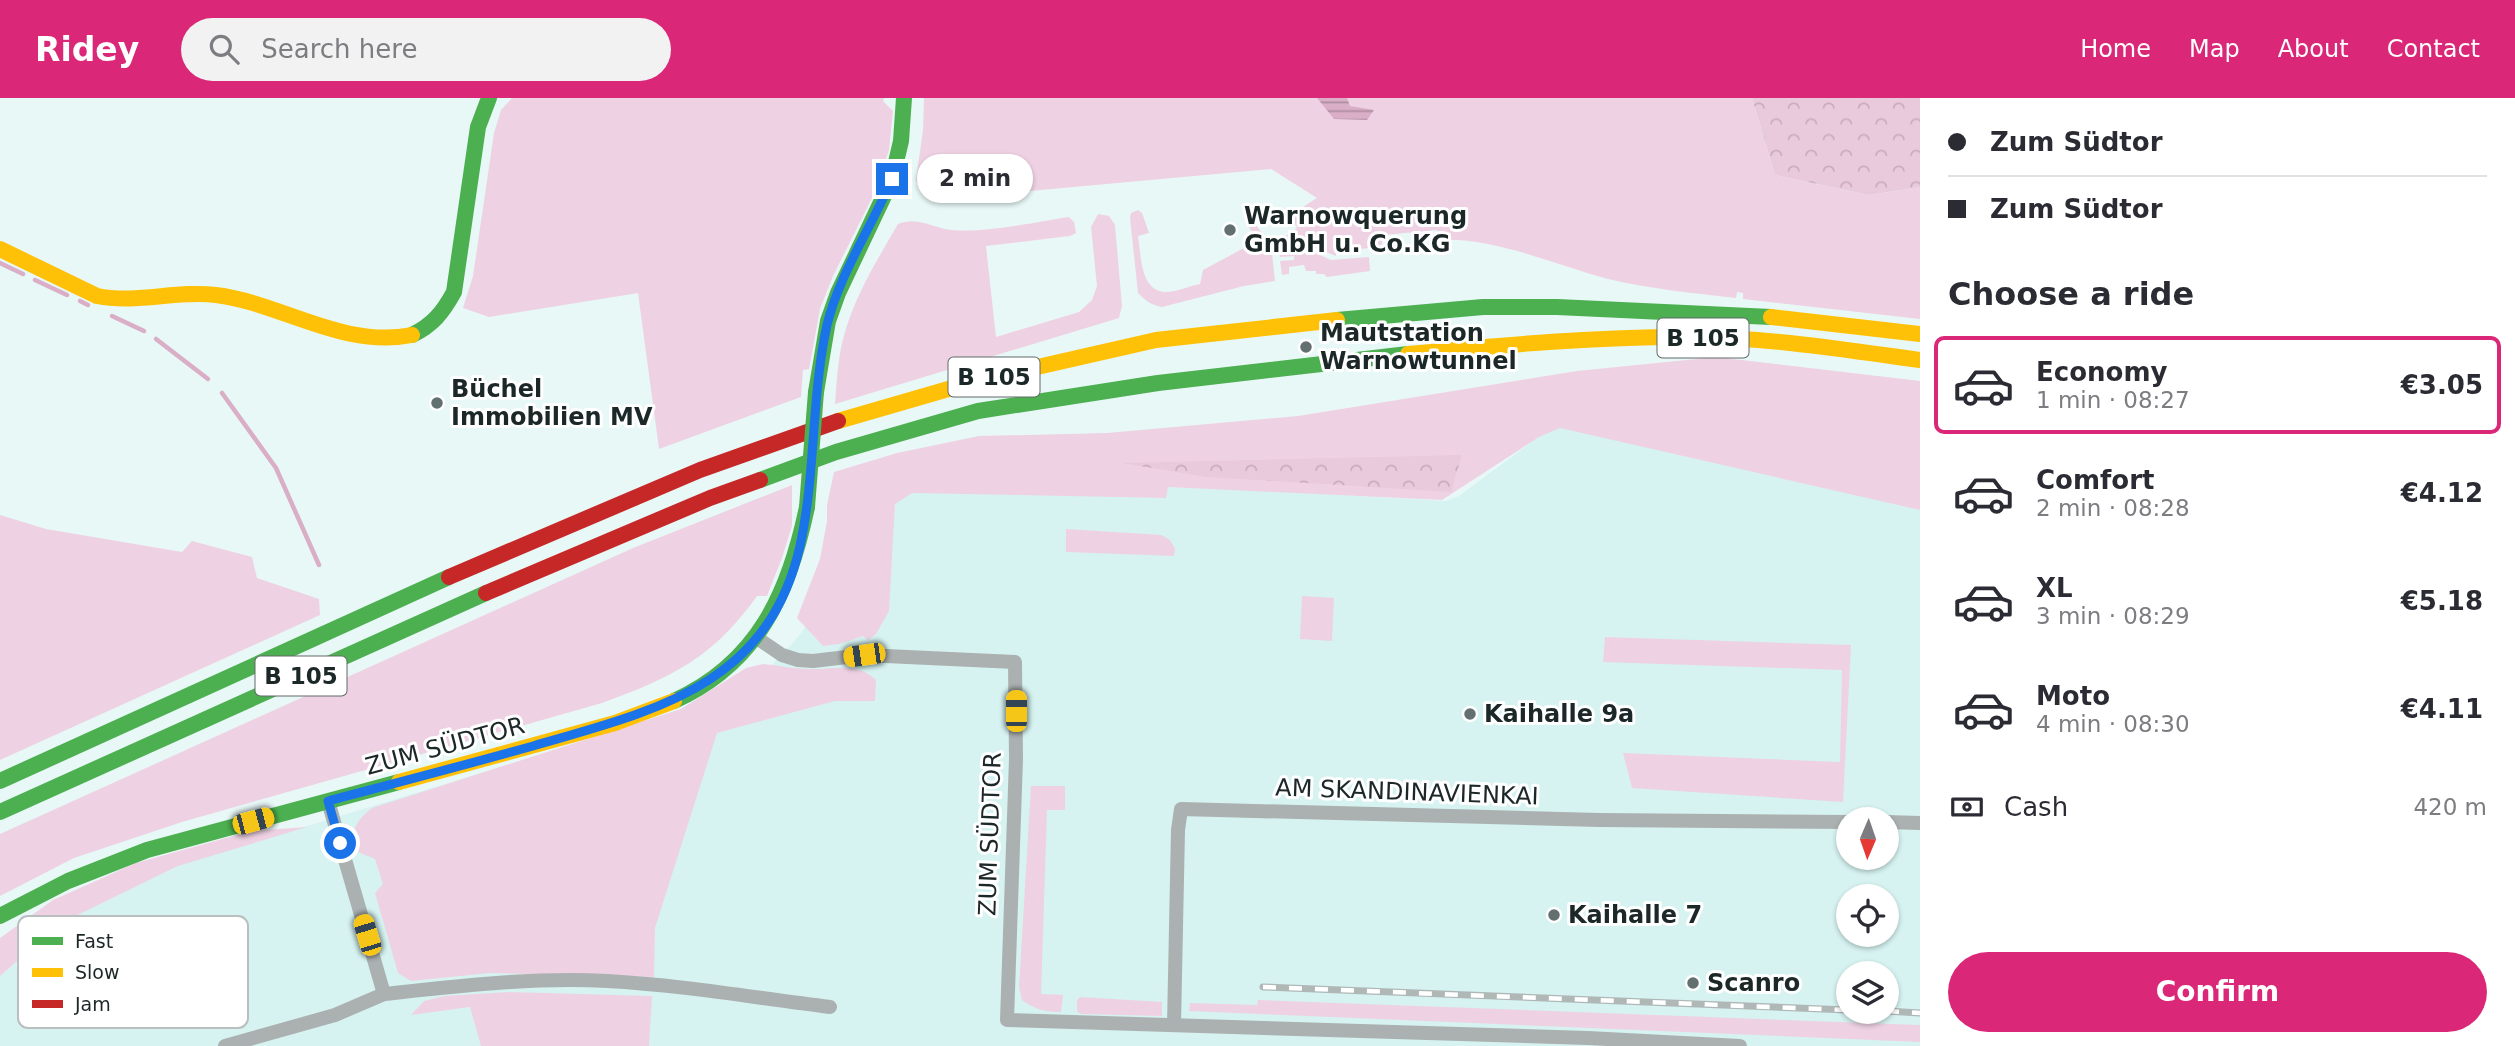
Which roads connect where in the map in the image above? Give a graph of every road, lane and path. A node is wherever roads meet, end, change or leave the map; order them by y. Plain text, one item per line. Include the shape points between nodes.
1 (489, 98) edge
2 (904, 98) edge
3 (0, 249) edge
4 (1920, 334) edge
5 (1920, 360) edge
6 (757, 638) junction
7 (18, 773) junction
8 (0, 775) edge
9 (0, 781) edge
10 (328, 801) junction
11 (0, 812) edge
12 (1836, 822) edge
13 (1899, 822) edge
14 (1920, 823) edge
15 (0, 916) edge
16 (384, 993) junction
17 (830, 1007) dead end
18 (1174, 1025) junction
19 (225, 1046) edge
20 (1740, 1046) edge

1 - 3 main road via 478,127 454,292 447,310 435,322 408,336 348,333 207,293 112,300
2 - 6 main road, ZUM SÜDTOR, bridge via 892,179 828,321 800,546 771,618
4 - 7 main road, B 105 via 1784,317 1483,306 1134,344 976,381 796,435 700,470 484,561
5 - 11 main road, B 105 via 1700,337 1639,337 1309,364 978,411 836,452 637,528
6 - 10 main road, ZUM SÜDTOR via 705,684 646,712
6 - 18 street, ZUM SÜDTOR via 798,660 864,655 1015,662 1007,1020
7 - 8 main road
7 - 9 main road, B 105
10 - 15 main road, ZUM SÜDTOR via 152,848 88,871
10 - 16 street
12 - 18 street, AM SKANDINAVIENKAI via 1181,809
13 - 14 street
16 - 17 street via 522,981 605,981
16 - 19 street via 335,1015
18 - 20 street

